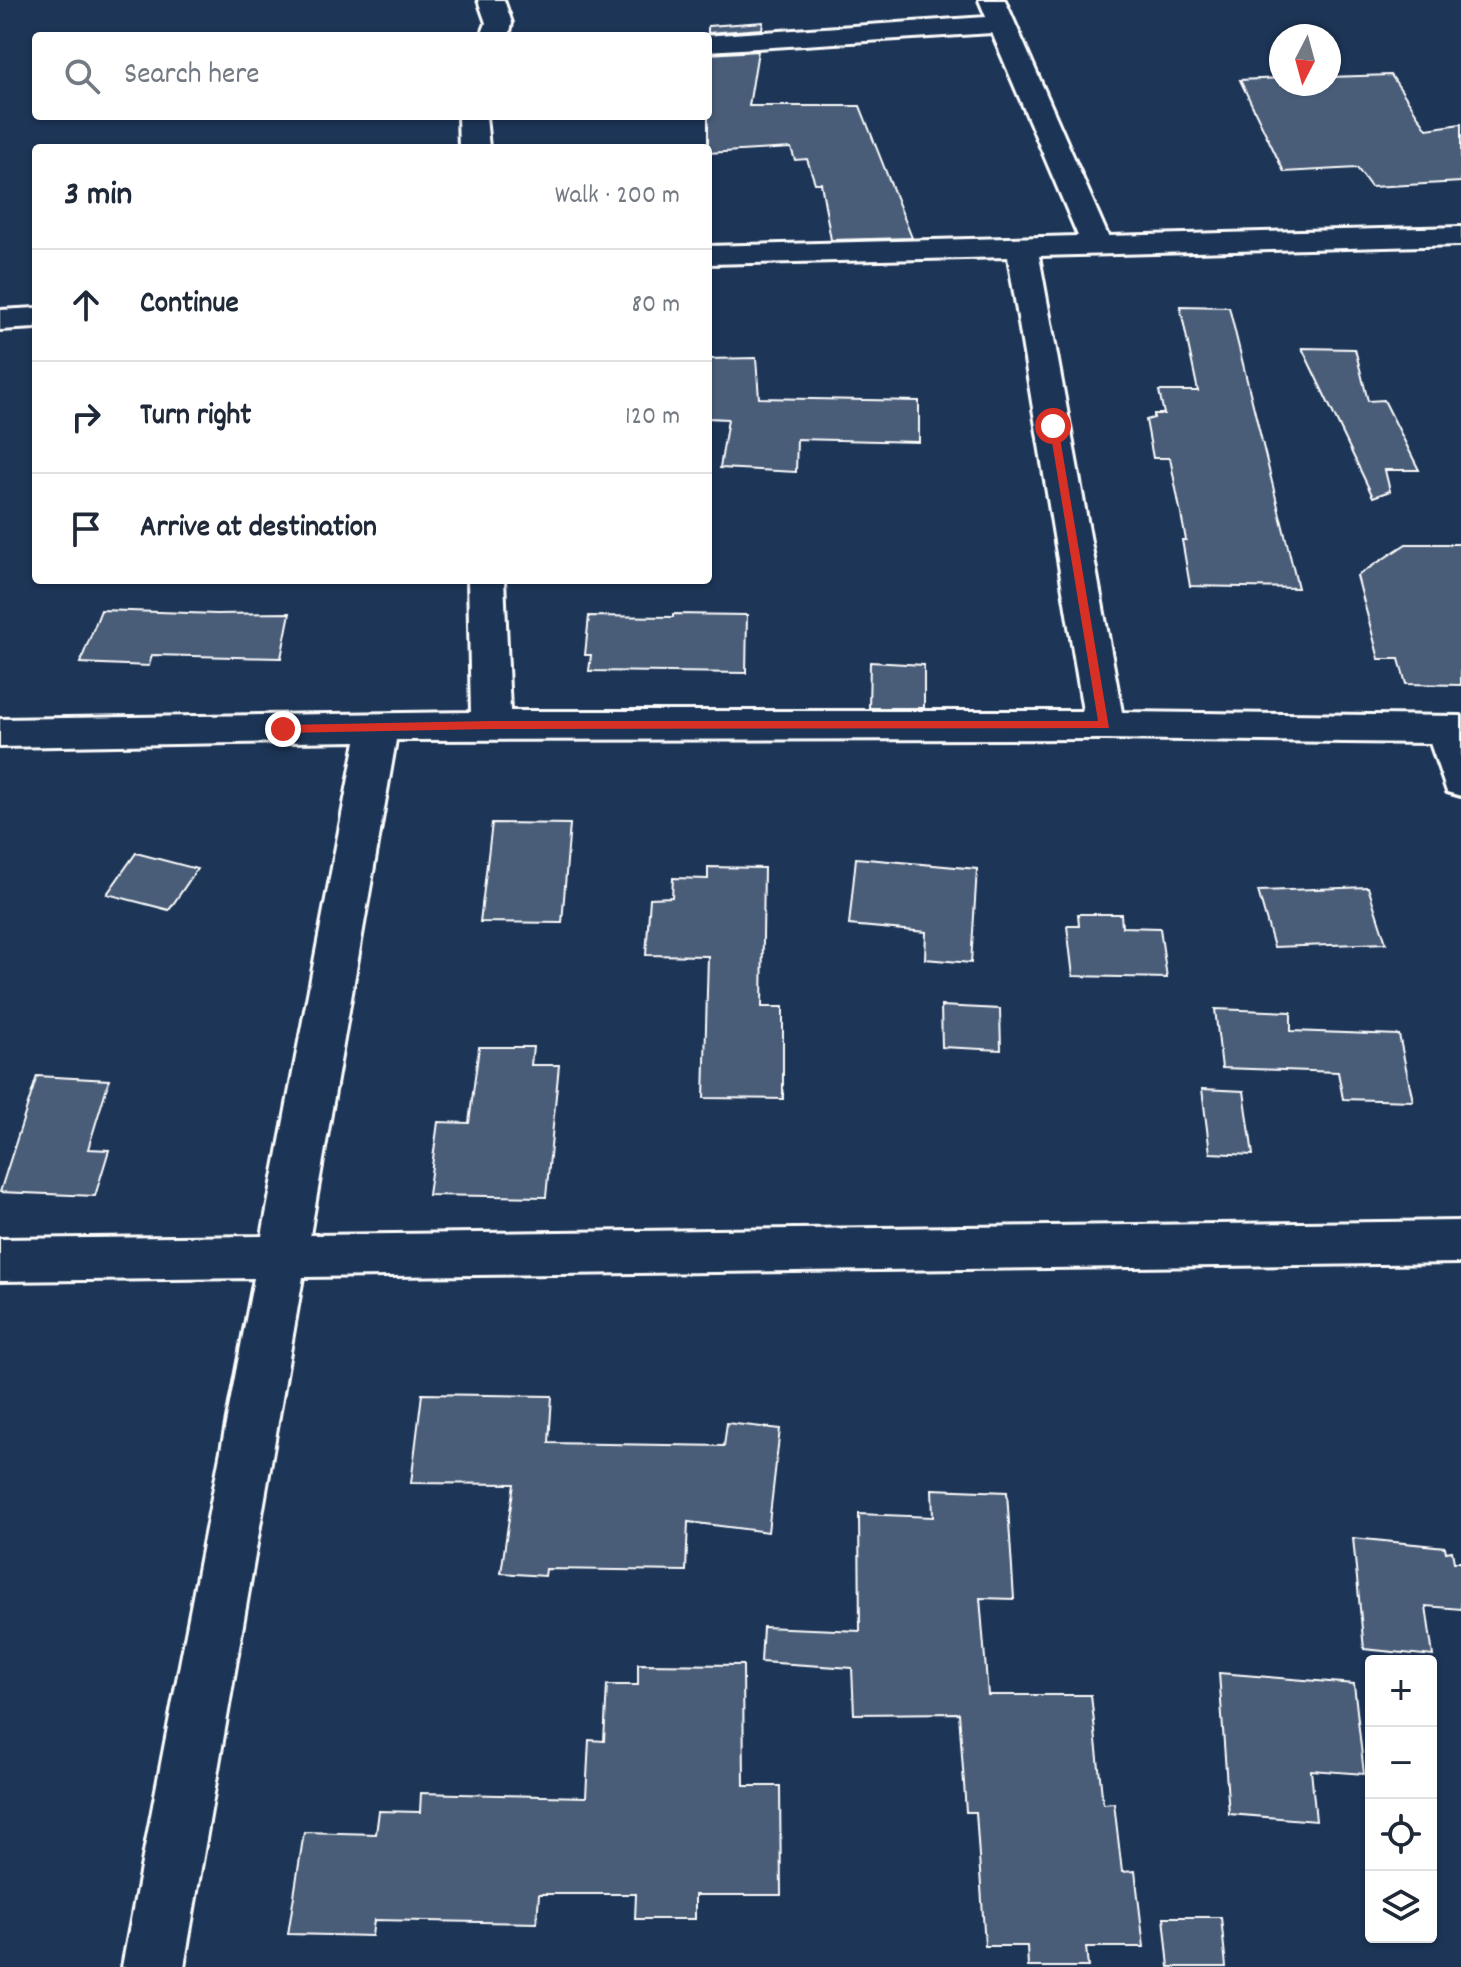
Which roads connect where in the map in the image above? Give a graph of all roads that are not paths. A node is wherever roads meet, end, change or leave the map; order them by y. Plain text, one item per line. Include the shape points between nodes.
1 (491, 0) edge
2 (998, 12) edge
3 (496, 32) edge
4 (712, 43) edge
5 (472, 120) edge
6 (474, 144) edge
7 (1461, 236) edge
8 (1097, 245) junction
9 (1022, 247) junction
10 (712, 255) edge
11 (16, 319) edge
12 (0, 352) edge
13 (486, 584) edge
14 (491, 725) junction
15 (1105, 725) junction
16 (378, 728) junction
17 (1454, 730) edge
18 (0, 733) edge
19 (1461, 782) edge
20 (1461, 1242) edge
21 (281, 1256) junction
22 (0, 1260) edge
23 (153, 1967) edge

1 - 3 street via 499,23
2 - 4 street
2 - 8 street
5 - 6 street
7 - 8 street
8 - 9 street
9 - 10 street
9 - 15 street
11 - 12 street
13 - 14 street
14 - 15 street
14 - 16 street
15 - 17 street
16 - 18 street
16 - 21 street
17 - 19 street
20 - 21 street
21 - 22 street
21 - 23 street

